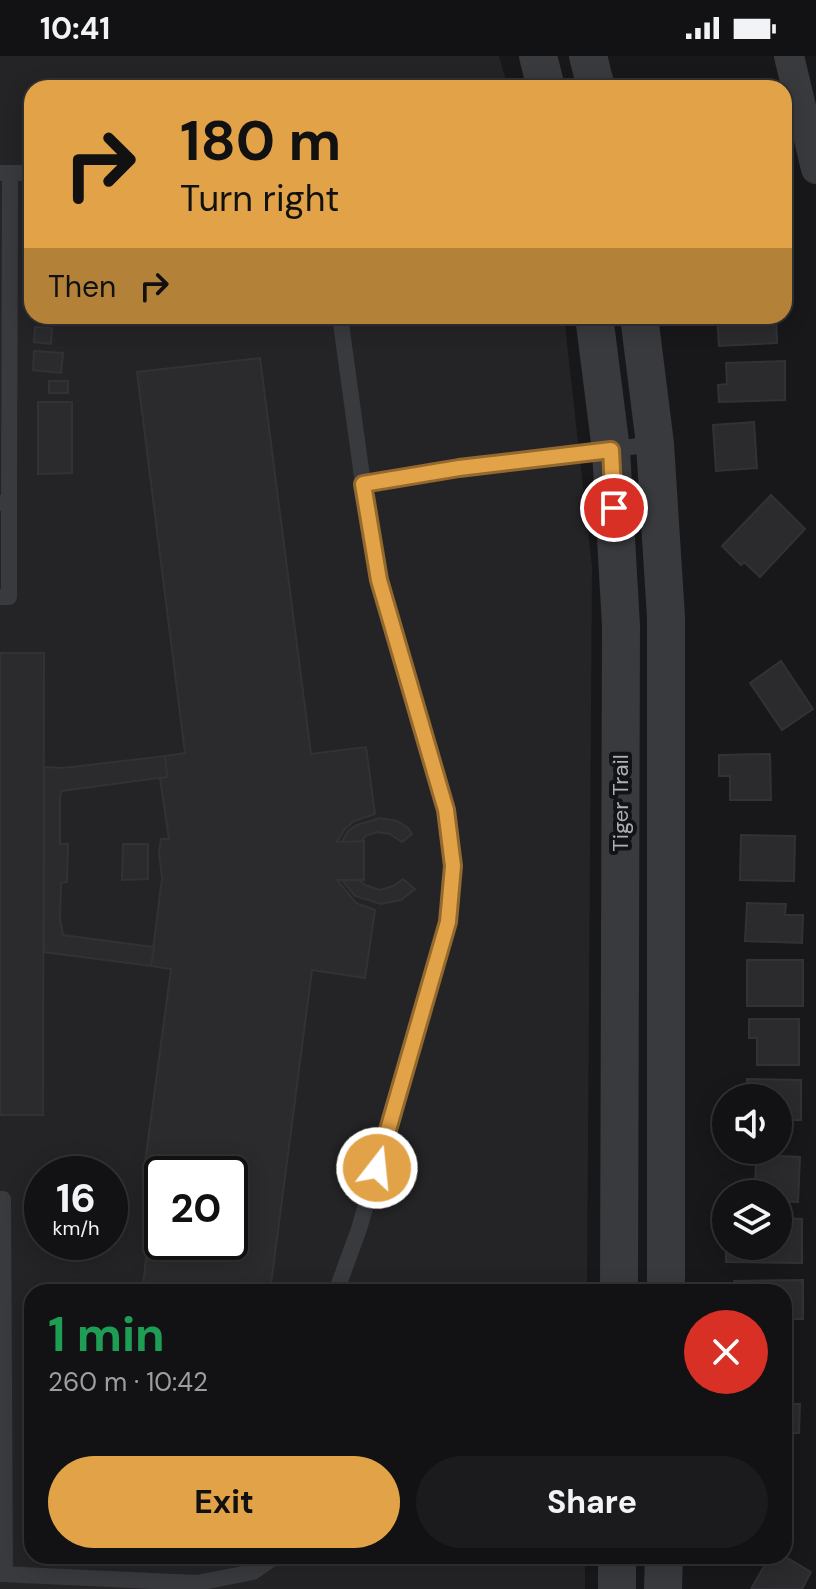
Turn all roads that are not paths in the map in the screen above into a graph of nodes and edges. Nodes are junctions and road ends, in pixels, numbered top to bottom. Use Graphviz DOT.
graph roads {
  1 [pos="538,56"];
  2 [pos="588,56"];
  3 [pos="789,56"];
  4 [pos="544,80"];
  5 [pos="594,80"];
  6 [pos="808,95"];
  7 [pos="816,169"];
  8 [pos="5,173"];
  9 [pos="341,324"];
  10 [pos="595,324"];
  11 [pos="640,324"];
  12 [pos="655,444"];
  13 [pos="611,450"];
  14 [pos="363,484"];
  15 [pos="4,503"];
  16 [pos="0,597"];
  17 [pos="0,1199"];
  18 [pos="339,1284"];
  19 [pos="619,1284"];
  20 [pos="666,1284"];
  21 [pos="264,1564"];
  22 [pos="617,1564"];
  23 [pos="664,1564"];
  24 [pos="2,1574"];
  25 [pos="617,1589"];
  26 [pos="663,1589"];
  1 -- 4 [label="street"];
  2 -- 5 [label="street"];
  3 -- 6 [label="street"];
  6 -- 7 [label="street"];
  8 -- 15 [label="lane"];
  9 -- 14 [label="lane"];
  10 -- 13 [label="street, Tiger Trail"];
  11 -- 12 [label="street, Tiger Trail"];
  12 -- 13 [label="lane"];
  12 -- 20 [label="street, Tiger Trail"];
  13 -- 14 [label="lane"];
  13 -- 19 [label="street, Tiger Trail"];
  14 -- 18 [label="lane"];
  15 -- 16 [label="lane"];
  17 -- 24 [label="lane"];
  21 -- 24 [label="lane"];
  22 -- 25 [label="street"];
  23 -- 26 [label="street"];
}
